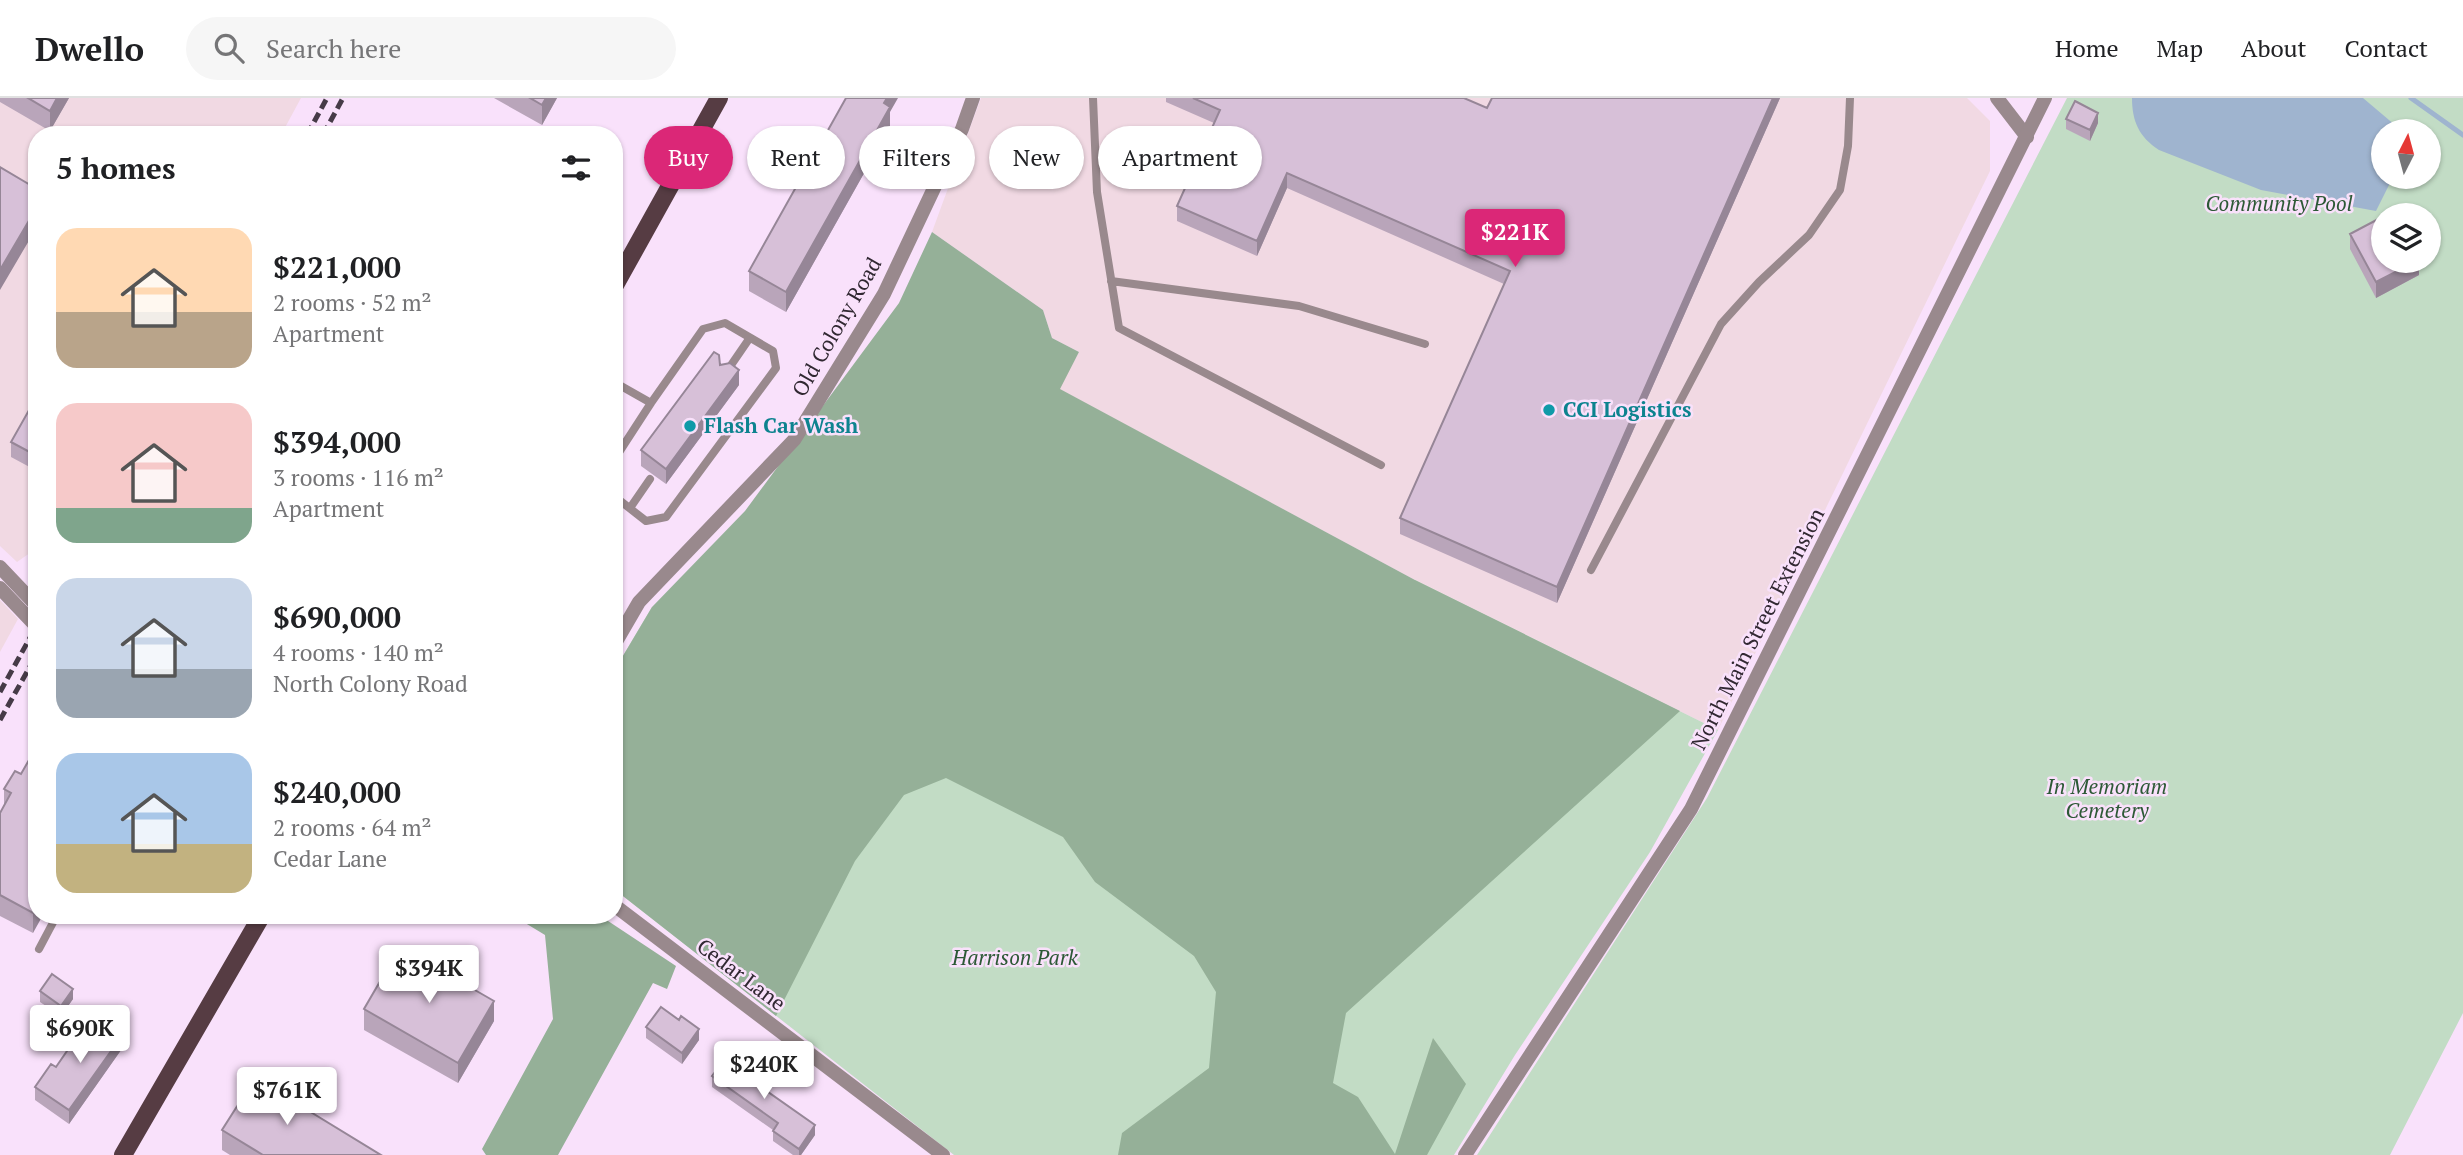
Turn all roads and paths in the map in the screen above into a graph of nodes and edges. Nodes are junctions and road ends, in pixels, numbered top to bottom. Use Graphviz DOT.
graph roads {
  1 [pos="719,98"];
  2 [pos="973,98"];
  3 [pos="1093,98"];
  4 [pos="1850,98"];
  5 [pos="1997,98"];
  6 [pos="2045,98"];
  7 [pos="2026,137"];
  8 [pos="623,271"];
  9 [pos="1111,281"];
  10 [pos="749,339"];
  11 [pos="1424,344"];
  12 [pos="724,375"];
  13 [pos="623,387"];
  14 [pos="651,403"];
  15 [pos="623,446"];
  16 [pos="1381,465"];
  17 [pos="650,479"];
  18 [pos="623,503"];
  19 [pos="630,508"];
  20 [pos="0,567"];
  21 [pos="1591,570"];
  22 [pos="0,588"];
  23 [pos="28,597"];
  24 [pos="28,618"];
  25 [pos="623,630"];
  26 [pos="623,912"];
  27 [pos="52,924"];
  28 [pos="257,924"];
  29 [pos="39,949"];
  30 [pos="123,1155"];
  31 [pos="943,1155"];
  32 [pos="1465,1155"];
  1 -- 8 [label="main road"];
  2 -- 25 [label="street, Old Colony Road"];
  3 -- 9 [label="lane"];
  4 -- 21 [label="lane"];
  5 -- 7 [label="street"];
  6 -- 7 [label="street, North Main Street Extension"];
  7 -- 32 [label="street, North Main Street Extension"];
  9 -- 11 [label="lane"];
  9 -- 16 [label="lane"];
  10 -- 12 [label="lane"];
  10 -- 14 [label="lane"];
  10 -- 19 [label="lane"];
  13 -- 14 [label="lane"];
  14 -- 15 [label="lane"];
  17 -- 19 [label="lane"];
  18 -- 19 [label="lane"];
  20 -- 23 [label="street"];
  22 -- 24 [label="street"];
  26 -- 31 [label="street, Cedar Lane"];
  27 -- 29 [label="lane"];
  28 -- 30 [label="main road"];
}
